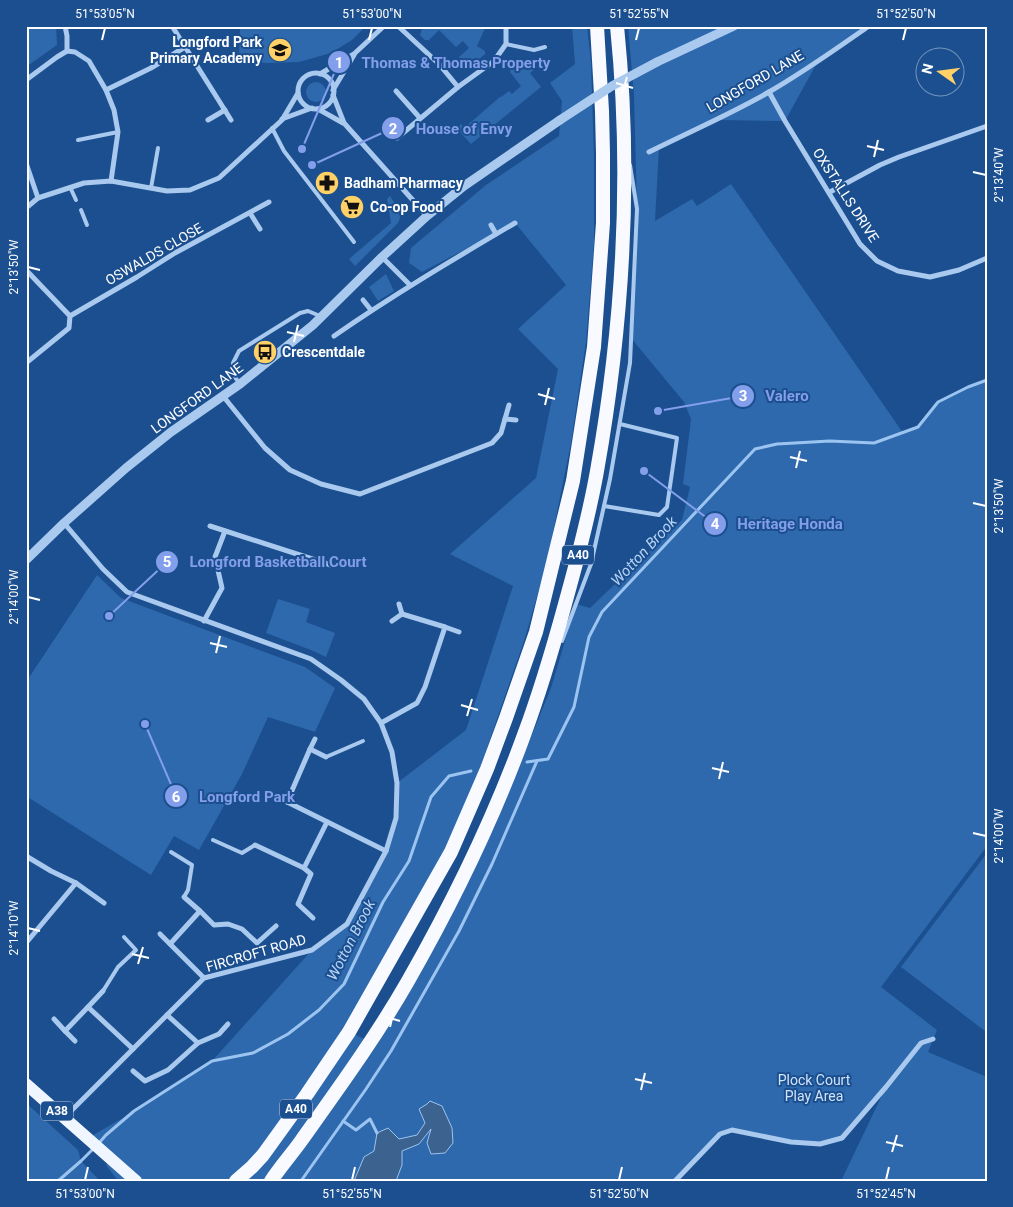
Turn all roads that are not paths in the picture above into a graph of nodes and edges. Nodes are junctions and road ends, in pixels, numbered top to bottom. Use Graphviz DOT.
graph roads {
  1 [pos="65,26"];
  2 [pos="172,26"];
  3 [pos="384,26"];
  4 [pos="398,26"];
  5 [pos="506,26"];
  6 [pos="597,26"];
  7 [pos="617,26"];
  8 [pos="734,26"];
  9 [pos="868,26"];
  10 [pos="506,44"];
  11 [pos="184,47"];
  12 [pos="546,47"];
  13 [pos="67,51"];
  14 [pos="354,54"];
  15 [pos="320,74"];
  16 [pos="26,80"];
  17 [pos="458,87"];
  18 [pos="106,90"];
  19 [pos="396,91"];
  20 [pos="333,92"];
  21 [pos="769,92"];
  22 [pos="298,93"];
  23 [pos="314,109"];
  24 [pos="225,110"];
  25 [pos="420,118"];
  26 [pos="208,120"];
  27 [pos="232,120"];
  28 [pos="282,120"];
  29 [pos="344,123"];
  30 [pos="624,123"];
  31 [pos="987,126"];
  32 [pos="272,128"];
  33 [pos="118,132"];
  34 [pos="398,138"];
  35 [pos="78,140"];
  36 [pos="158,148"];
  37 [pos="649,152"];
  38 [pos="26,164"];
  39 [pos="110,182"];
  40 [pos="70,187"];
  41 [pos="151,188"];
  42 [pos="830,192"];
  43 [pos="38,198"];
  44 [pos="76,200"];
  45 [pos="269,202"];
  46 [pos="26,208"];
  47 [pos="81,210"];
  48 [pos="250,213"];
  49 [pos="427,216"];
  50 [pos="515,223"];
  51 [pos="87,225"];
  52 [pos="491,225"];
  53 [pos="260,229"];
  54 [pos="496,234"];
  55 [pos="354,242"];
  56 [pos="382,256"];
  57 [pos="987,258"];
  58 [pos="26,270"];
  59 [pos="410,285"];
  60 [pos="363,300"];
  61 [pos="371,310"];
  62 [pos="70,316"];
  63 [pos="322,317"];
  64 [pos="334,336"];
  65 [pos="26,363"];
  66 [pos="240,384"];
  67 [pos="223,396"];
  68 [pos="509,405"];
  69 [pos="505,419"];
  70 [pos="516,420"];
  71 [pos="620,424"];
  72 [pos="604,506"];
  73 [pos="64,523"];
  74 [pos="210,526"];
  75 [pos="224,531"];
  76 [pos="26,560"];
  77 [pos="334,566"];
  78 [pos="399,604"];
  79 [pos="402,614"];
  80 [pos="204,621"];
  81 [pos="392,621"];
  82 [pos="445,627"];
  83 [pos="459,632"];
  84 [pos="561,641"];
  85 [pos="554,660"];
  86 [pos="381,723"];
  87 [pos="525,734"];
  88 [pos="314,739"];
  89 [pos="363,741"];
  90 [pos="310,749"];
  91 [pos="326,757"];
  92 [pos="267,792"];
  93 [pos="287,802"];
  94 [pos="327,822"];
  95 [pos="213,840"];
  96 [pos="256,845"];
  97 [pos="386,851"];
  98 [pos="171,852"];
  99 [pos="26,856"];
  100 [pos="304,868"];
  101 [pos="76,883"];
  102 [pos="184,897"];
  103 [pos="104,903"];
  104 [pos="200,912"];
  105 [pos="313,918"];
  106 [pos="276,926"];
  107 [pos="160,934"];
  108 [pos="124,938"];
  109 [pos="26,943"];
  110 [pos="170,944"];
  111 [pos="204,978"];
  112 [pos="102,991"];
  113 [pos="88,1007"];
  114 [pos="167,1015"];
  115 [pos="54,1019"];
  116 [pos="228,1024"];
  117 [pos="65,1031"];
  118 [pos="933,1039"];
  119 [pos="75,1040"];
  120 [pos="198,1043"];
  121 [pos="133,1050"];
  122 [pos="133,1071"];
  123 [pos="26,1084"];
  124 [pos="65,1117"];
  125 [pos="121,1168"];
  126 [pos="128,1181"];
  127 [pos="136,1181"];
  128 [pos="236,1181"];
  129 [pos="271,1181"];
  130 [pos="675,1181"];
  1 -- 13 [label="street"];
  2 -- 11 [label="street"];
  3 -- 14 [label="street"];
  4 -- 17 [label="street"];
  5 -- 10 [label="street"];
  6 -- 128 [label="highway, A40"];
  7 -- 30 [label="highway, A40"];
  8 -- 49 [label="street, LONGFORD LANE, bridge"];
  9 -- 21 [label="street, LONGFORD LANE"];
  10 -- 12 [label="lane"];
  10 -- 17 [label="street"];
  11 -- 18 [label="street"];
  11 -- 24 [label="street"];
  13 -- 16 [label="street"];
  13 -- 18 [label="street"];
  14 -- 15 [label="street"];
  14 -- 20 [label="street"];
  15 -- 20 [label="street"];
  15 -- 22 [label="street"];
  17 -- 25 [label="street"];
  18 -- 33 [label="street"];
  19 -- 25 [label="street"];
  20 -- 23 [label="street"];
  20 -- 29 [label="street"];
  21 -- 37 [label="street, LONGFORD LANE"];
  21 -- 42 [label="street, OXSTALLS DRIVE"];
  22 -- 23 [label="street"];
  22 -- 28 [label="street"];
  23 -- 28 [label="street"];
  23 -- 29 [label="street"];
  24 -- 26 [label="street"];
  24 -- 27 [label="street"];
  25 -- 34 [label="street"];
  28 -- 32 [label="street"];
  29 -- 49 [label="street"];
  30 -- 71 [label="lane"];
  30 -- 87 [label="highway, A40"];
  31 -- 42 [label="street"];
  32 -- 41 [label="street"];
  32 -- 55 [label="lane"];
  33 -- 35 [label="lane"];
  33 -- 39 [label="street"];
  36 -- 41 [label="lane"];
  38 -- 43 [label="street"];
  39 -- 40 [label="street"];
  39 -- 41 [label="street"];
  40 -- 43 [label="street"];
  40 -- 44 [label="lane"];
  42 -- 57 [label="street, OXSTALLS DRIVE"];
  43 -- 46 [label="street"];
  45 -- 48 [label="street, OSWALDS CLOSE"];
  47 -- 51 [label="lane"];
  48 -- 53 [label="street"];
  48 -- 62 [label="street, OSWALDS CLOSE"];
  49 -- 56 [label="street, LONGFORD LANE"];
  50 -- 54 [label="street"];
  52 -- 54 [label="street"];
  54 -- 59 [label="street"];
  56 -- 59 [label="street"];
  56 -- 63 [label="street, LONGFORD LANE"];
  58 -- 62 [label="street"];
  59 -- 61 [label="street"];
  60 -- 61 [label="street"];
  61 -- 64 [label="street"];
  62 -- 65 [label="street"];
  63 -- 66 [label="street, LONGFORD LANE"];
  63 -- 66 [label="lane"];
  66 -- 67 [label="street, LONGFORD LANE"];
  67 -- 69 [label="street"];
  67 -- 73 [label="street, LONGFORD LANE"];
  68 -- 69 [label="street"];
  69 -- 70 [label="street"];
  71 -- 72 [label="lane"];
  71 -- 72 [label="lane"];
  72 -- 84 [label="lane"];
  73 -- 76 [label="street, LONGFORD LANE"];
  73 -- 80 [label="street, FIRCROFT ROAD"];
  74 -- 75 [label="street"];
  75 -- 77 [label="street"];
  75 -- 80 [label="street"];
  78 -- 79 [label="street"];
  79 -- 81 [label="street"];
  79 -- 82 [label="street"];
  80 -- 86 [label="street, FIRCROFT ROAD"];
  82 -- 83 [label="street"];
  82 -- 86 [label="street"];
  85 -- 87 [label="lane"];
  86 -- 97 [label="street, FIRCROFT ROAD"];
  87 -- 129 [label="highway, A40"];
  88 -- 90 [label="street"];
  89 -- 91 [label="lane"];
  90 -- 91 [label="street"];
  90 -- 93 [label="street"];
  92 -- 93 [label="street"];
  93 -- 94 [label="street"];
  94 -- 97 [label="street"];
  94 -- 100 [label="street"];
  95 -- 96 [label="lane"];
  96 -- 100 [label="street"];
  97 -- 111 [label="street, FIRCROFT ROAD"];
  98 -- 102 [label="lane"];
  99 -- 101 [label="street"];
  100 -- 105 [label="street"];
  101 -- 103 [label="street"];
  101 -- 109 [label="street"];
  102 -- 104 [label="street"];
  104 -- 106 [label="street"];
  104 -- 110 [label="street"];
  107 -- 110 [label="street"];
  108 -- 112 [label="lane"];
  110 -- 111 [label="street"];
  111 -- 114 [label="street, FIRCROFT ROAD"];
  112 -- 113 [label="street"];
  113 -- 117 [label="street"];
  113 -- 121 [label="street"];
  114 -- 120 [label="street"];
  114 -- 121 [label="street, FIRCROFT ROAD"];
  115 -- 117 [label="street"];
  116 -- 120 [label="street"];
  117 -- 119 [label="street"];
  118 -- 130 [label="street"];
  120 -- 122 [label="street"];
  121 -- 124 [label="street, FIRCROFT ROAD"];
  123 -- 124 [label="main road, A38"];
  124 -- 125 [label="main road, A38"];
  125 -- 126 [label="main road, A38"];
  125 -- 127 [label="main road, A38"];
}
